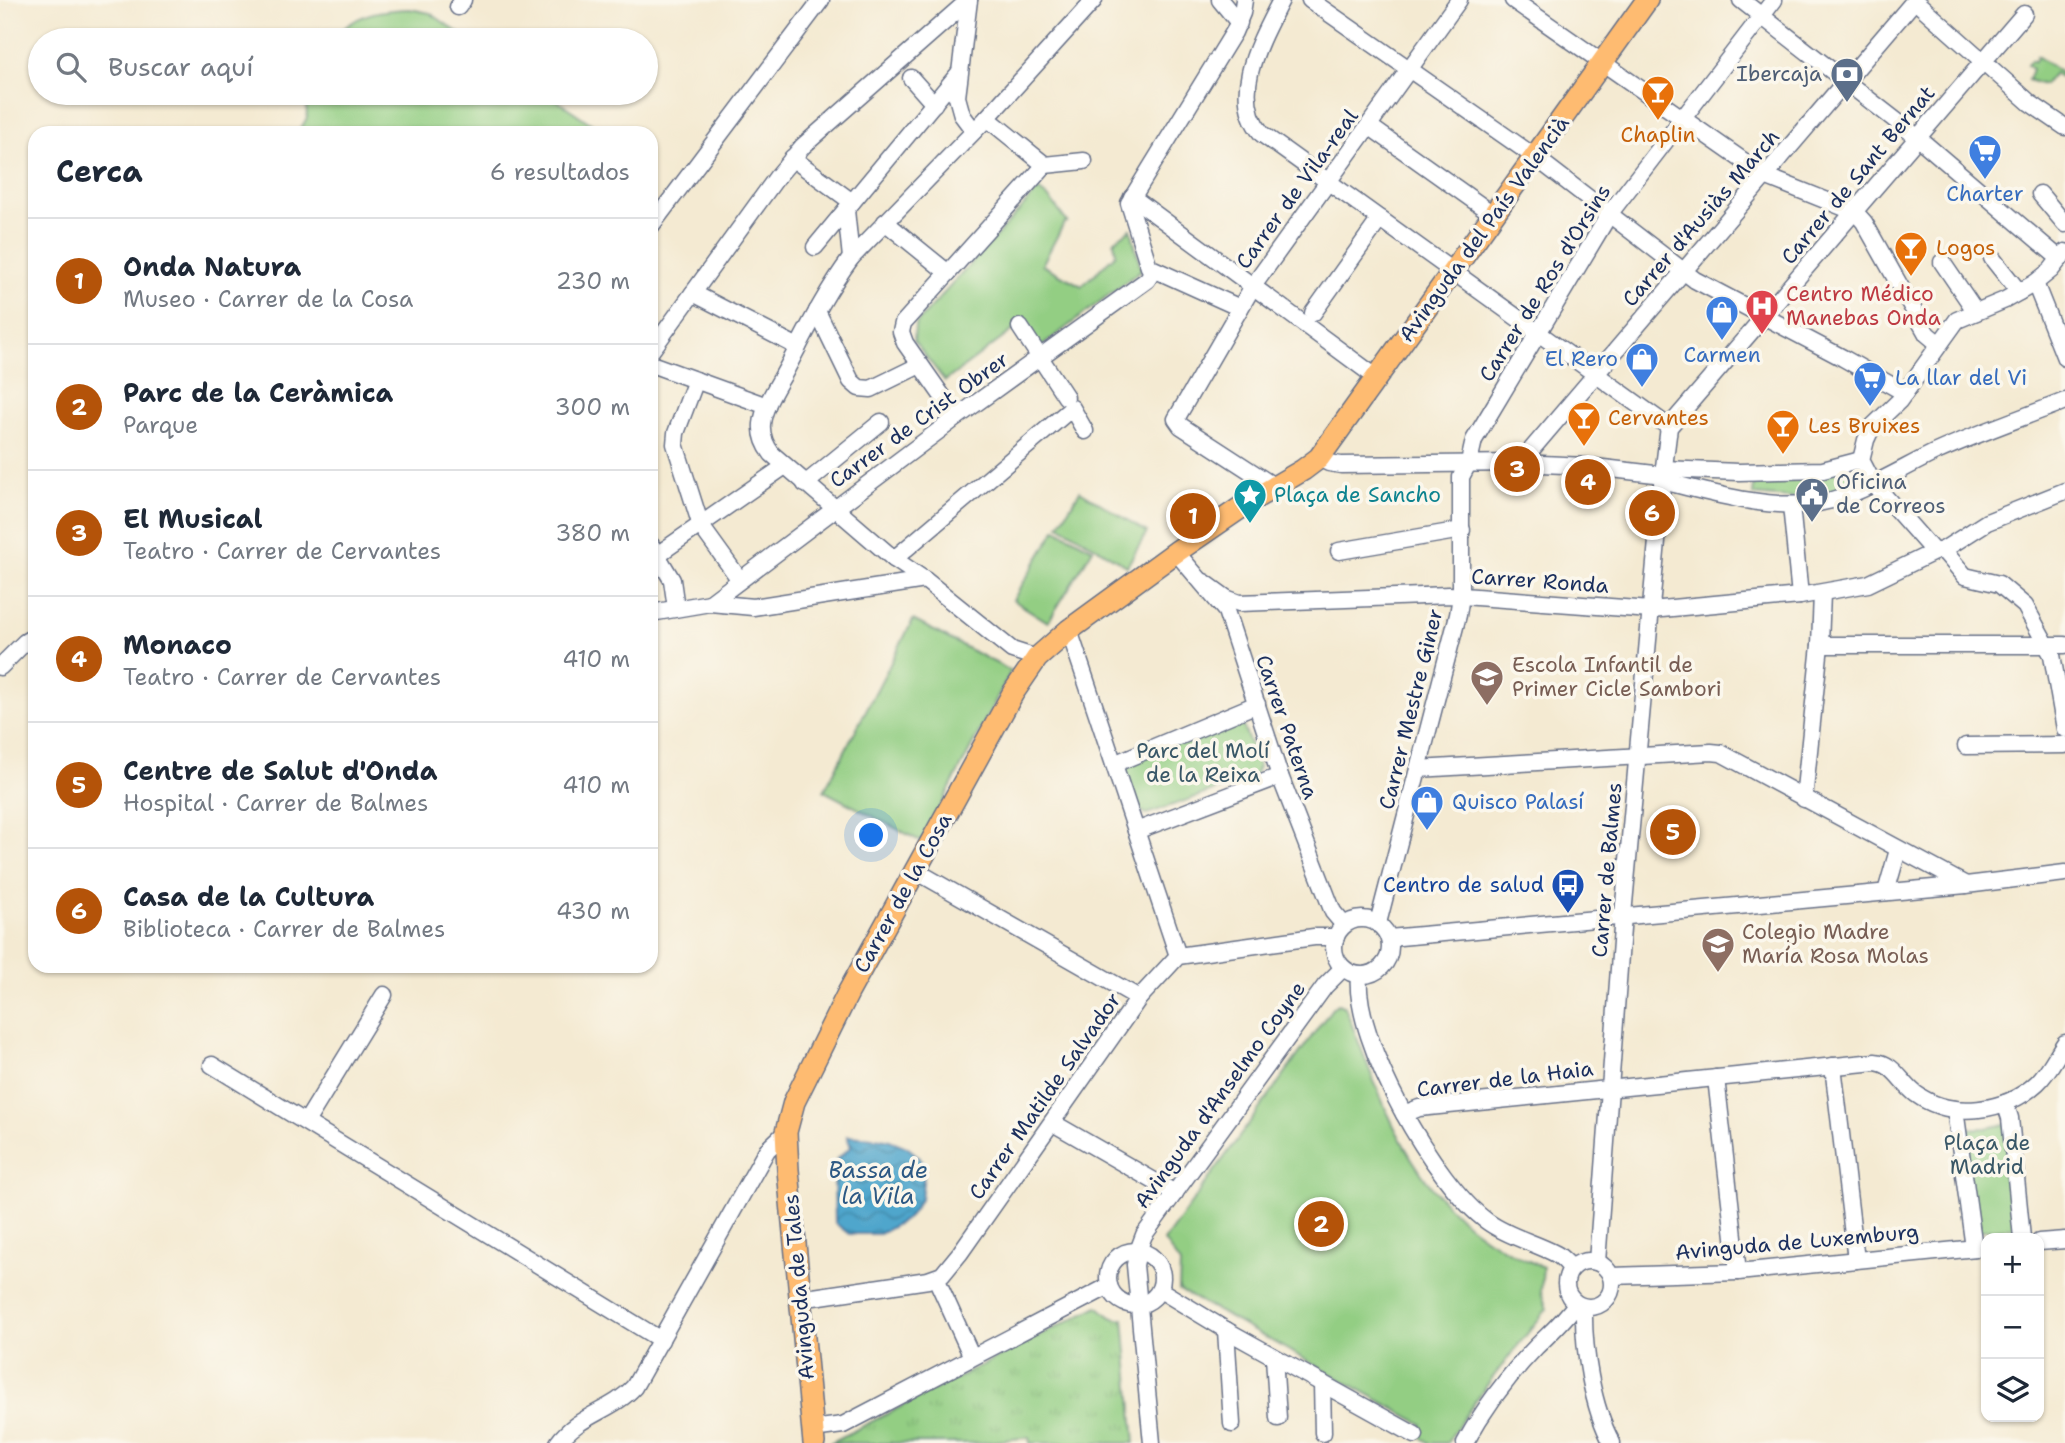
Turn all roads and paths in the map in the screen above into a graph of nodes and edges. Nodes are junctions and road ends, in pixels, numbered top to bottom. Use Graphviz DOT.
graph roads {
  1 [pos="821,0"];
  2 [pos="969,0"];
  3 [pos="1094,0"];
  4 [pos="1220,0"];
  5 [pos="1244,0"];
  6 [pos="1281,0"];
  7 [pos="1310,0"];
  8 [pos="1459,0"];
  9 [pos="1513,0"];
  10 [pos="1647,0"];
  11 [pos="1741,0"];
  12 [pos="1774,0"];
  13 [pos="1914,0"];
  14 [pos="2024,14"];
  15 [pos="1762,16"];
  16 [pos="1239,23"];
  17 [pos="1603,62"];
  18 [pos="1983,62"];
  19 [pos="1409,70"];
  20 [pos="959,73"];
  21 [pos="911,78"];
  22 [pos="1845,82"];
  23 [pos="934,104"];
  24 [pos="987,118"];
  25 [pos="1682,118"];
  26 [pos="1369,126"];
  27 [pos="2065,127"];
  28 [pos="974,131"];
  29 [pos="1917,137"];
  30 [pos="1535,157"];
  31 [pos="792,158"];
  32 [pos="1084,161"];
  33 [pos="1041,162"];
  34 [pos="1765,176"];
  35 [pos="1328,182"];
  36 [pos="2040,194"];
  37 [pos="1132,197"];
  38 [pos="849,206"];
  39 [pos="1855,212"];
  40 [pos="1610,213"];
  41 [pos="1494,215"];
  42 [pos="658,217"];
  43 [pos="1380,219"];
  44 [pos="885,222"];
  45 [pos="2065,224"];
  46 [pos="815,247"];
  47 [pos="2062,256"];
  48 [pos="851,258"];
  49 [pos="1992,258"];
  50 [pos="1942,262"];
  51 [pos="1153,271"];
  52 [pos="1684,271"];
  53 [pos="1454,272"];
  54 [pos="948,273"];
  55 [pos="2035,283"];
  56 [pos="1253,286"];
  57 [pos="2019,292"];
  58 [pos="692,293"];
  59 [pos="1240,308"];
  60 [pos="817,311"];
  61 [pos="1976,312"];
  62 [pos="1313,313"];
  63 [pos="1764,316"];
  64 [pos="1020,327"];
  65 [pos="1538,333"];
  66 [pos="658,341"];
  67 [pos="1939,344"];
  68 [pos="798,348"];
  69 [pos="1041,356"];
  70 [pos="2065,358"];
  71 [pos="920,365"];
  72 [pos="658,366"];
  73 [pos="1596,373"];
  74 [pos="1377,378"];
  75 [pos="696,380"];
  76 [pos="1905,394"];
  77 [pos="1066,397"];
  78 [pos="2065,401"];
  79 [pos="767,407"];
  80 [pos="957,417"];
  81 [pos="881,422"];
  82 [pos="1669,427"];
  83 [pos="1085,431"];
  84 [pos="1319,458"];
  85 [pos="1861,460"];
  86 [pos="1469,462"];
  87 [pos="1520,463"];
  88 [pos="785,466"];
  89 [pos="1738,472"];
  90 [pos="1663,475"];
  91 [pos="1872,483"];
  92 [pos="805,484"];
  93 [pos="1275,487"];
  94 [pos="2065,491"];
  95 [pos="1736,498"];
  96 [pos="1791,505"];
  97 [pos="834,509"];
  98 [pos="701,526"];
  99 [pos="1462,530"];
  100 [pos="658,548"];
  101 [pos="1339,551"];
  102 [pos="1938,551"];
  103 [pos="1176,552"];
  104 [pos="658,557"];
  105 [pos="894,559"];
  106 [pos="740,580"];
  107 [pos="925,580"];
  108 [pos="1204,582"];
  109 [pos="1822,593"];
  110 [pos="1461,596"];
  111 [pos="1800,596"];
  112 [pos="710,603"];
  113 [pos="1255,603"];
  114 [pos="676,608"];
  115 [pos="1651,610"];
  116 [pos="658,612"];
  117 [pos="1230,620"];
  118 [pos="1069,630"];
  119 [pos="28,640"];
  120 [pos="1820,645"];
  121 [pos="2045,645"];
  122 [pos="2065,645"];
  123 [pos="1037,658"];
  124 [pos="0,667"];
  125 [pos="1256,704"];
  126 [pos="2065,729"];
  127 [pos="2065,745"];
  128 [pos="1966,746"];
  129 [pos="1639,757"];
  130 [pos="1114,764"];
  131 [pos="1419,769"];
  132 [pos="1280,776"];
  133 [pos="1804,799"];
  134 [pos="1136,831"];
  135 [pos="1898,850"];
  136 [pos="916,871"];
  137 [pos="2065,873"];
  138 [pos="1966,885"];
  139 [pos="1886,892"];
  140 [pos="1623,915"];
  141 [pos="1378,923"];
  142 [pos="1340,931"];
  143 [pos="1389,938"];
  144 [pos="1178,956"];
  145 [pos="1343,968"];
  146 [pos="1359,976"];
  147 [pos="384,995"];
  148 [pos="1139,998"];
  149 [pos="2065,1043"];
  150 [pos="212,1065"];
  151 [pos="1833,1066"];
  152 [pos="1716,1078"];
  153 [pos="1611,1088"];
  154 [pos="2005,1103"];
  155 [pos="1955,1109"];
  156 [pos="1404,1114"];
  157 [pos="306,1122"];
  158 [pos="1053,1123"];
  159 [pos="786,1132"];
  160 [pos="1175,1193"];
  161 [pos="2022,1233"];
  162 [pos="2065,1240"];
  163 [pos="2044,1242"];
  164 [pos="1980,1247"];
  165 [pos="1138,1251"];
  166 [pos="1856,1260"];
  167 [pos="1597,1262"];
  168 [pos="1572,1268"];
  169 [pos="1738,1272"];
  170 [pos="1611,1276"];
  171 [pos="936,1278"];
  172 [pos="1109,1286"];
  173 [pos="1160,1290"];
  174 [pos="800,1299"];
  175 [pos="1580,1305"];
  176 [pos="1138,1306"];
  177 [pos="1226,1330"];
  178 [pos="661,1340"];
  179 [pos="972,1357"];
  180 [pos="1274,1357"];
  181 [pos="1322,1383"];
  182 [pos="1278,1418"];
  183 [pos="1232,1424"];
  184 [pos="1323,1433"];
  185 [pos="1415,1435"];
  186 [pos="813,1436"];
  187 [pos="1471,1441"];
  188 [pos="558,1443"];
  189 [pos="1152,1443"];
  190 [pos="1612,1443"];
  1 -- 42 [label="street"];
  2 -- 20 [label="street"];
  2 -- 31 [label="street"];
  3 -- 24 [label="street"];
  4 -- 16 [label="street"];
  5 -- 16 [label="street"];
  6 -- 35 [label="street"];
  7 -- 19 [label="street"];
  8 -- 19 [label="street, Carrer de Vila-real"];
  9 -- 17 [label="street"];
  10 -- 17 [label="main road, Avinguda del País Valencià"];
  11 -- 15 [label="street"];
  12 -- 15 [label="street, Carrer de Ros d'Orsins"];
  13 -- 18 [label="street"];
  13 -- 22 [label="street, Carrer d'Ausiàs March"];
  14 -- 18 [label="street, Carrer de Sant Bernat"];
  15 -- 22 [label="street"];
  15 -- 25 [label="street, Carrer de Ros d'Orsins"];
  16 -- 37 [label="street"];
  17 -- 25 [label="street"];
  17 -- 30 [label="main road, Avinguda del País Valencià"];
  18 -- 27 [label="street"];
  18 -- 29 [label="street, Carrer de Sant Bernat"];
  19 -- 26 [label="street, Carrer de Vila-real"];
  19 -- 30 [label="street"];
  20 -- 23 [label="street"];
  20 -- 28 [label="street"];
  21 -- 23 [label="street"];
  22 -- 29 [label="street"];
  22 -- 34 [label="street, Carrer d'Ausiàs March"];
  23 -- 38 [label="street"];
  24 -- 28 [label="street"];
  24 -- 33 [label="street"];
  25 -- 34 [label="street"];
  25 -- 40 [label="street, Carrer de Ros d'Orsins"];
  26 -- 35 [label="street, Carrer de Vila-real"];
  26 -- 41 [label="street"];
  28 -- 44 [label="street"];
  29 -- 39 [label="street, Carrer de Sant Bernat"];
  29 -- 47 [label="street"];
  30 -- 40 [label="street"];
  30 -- 41 [label="main road, Avinguda del País Valencià"];
  31 -- 38 [label="street"];
  31 -- 58 [label="street"];
  32 -- 33 [label="street"];
  33 -- 54 [label="street"];
  34 -- 39 [label="street"];
  34 -- 52 [label="street, Carrer d'Ausiàs March"];
  35 -- 43 [label="street"];
  35 -- 56 [label="street, Carrer de Vila-real"];
  36 -- 45 [label="street"];
  37 -- 51 [label="street"];
  37 -- 56 [label="street"];
  38 -- 46 [label="street"];
  38 -- 48 [label="street"];
  39 -- 63 [label="street, Carrer de Sant Bernat"];
  39 -- 67 [label="street"];
  40 -- 52 [label="street"];
  40 -- 65 [label="street, Carrer de Ros d'Orsins"];
  41 -- 53 [label="main road, Avinguda del País Valencià"];
  43 -- 53 [label="street"];
  43 -- 62 [label="street"];
  44 -- 48 [label="street"];
  44 -- 54 [label="street"];
  47 -- 55 [label="street"];
  48 -- 60 [label="street"];
  49 -- 57 [label="street"];
  50 -- 61 [label="street"];
  51 -- 59 [label="street"];
  51 -- 69 [label="street, Carrer de Crist Obrer"];
  52 -- 63 [label="street"];
  52 -- 73 [label="street, Carrer d'Ausiàs March"];
  53 -- 65 [label="street"];
  53 -- 74 [label="main road, Avinguda del País Valencià"];
  54 -- 71 [label="street"];
  55 -- 57 [label="street"];
  55 -- 70 [label="street"];
  56 -- 59 [label="street, Carrer de Vila-real"];
  56 -- 74 [label="street"];
  57 -- 61 [label="street"];
  58 -- 66 [label="street"];
  58 -- 68 [label="street"];
  59 -- 93 [label="street, Carrer de Vila-real"];
  60 -- 68 [label="street"];
  60 -- 71 [label="street"];
  61 -- 67 [label="street"];
  63 -- 76 [label="street"];
  63 -- 82 [label="street, Carrer de Sant Bernat"];
  64 -- 69 [label="street"];
  65 -- 73 [label="street"];
  65 -- 86 [label="street, Carrer de Ros d'Orsins"];
  67 -- 76 [label="street"];
  68 -- 79 [label="street"];
  69 -- 77 [label="street"];
  69 -- 80 [label="street, Carrer de Crist Obrer"];
  71 -- 80 [label="street"];
  72 -- 75 [label="street"];
  73 -- 82 [label="street"];
  73 -- 87 [label="street, Carrer d'Ausiàs March"];
  74 -- 84 [label="main road, Avinguda del País Valencià"];
  75 -- 79 [label="street"];
  75 -- 98 [label="street"];
  76 -- 85 [label="street"];
  78 -- 91 [label="street"];
  79 -- 88 [label="street"];
  80 -- 97 [label="street, Carrer de Crist Obrer"];
  81 -- 92 [label="street"];
  82 -- 90 [label="street"];
  83 -- 105 [label="street"];
  84 -- 86 [label="street"];
  84 -- 93 [label="main road, Avinguda del País Valencià"];
  85 -- 89 [label="street"];
  85 -- 91 [label="street"];
  86 -- 87 [label="street"];
  86 -- 99 [label="street, Carrer Mestre Giner"];
  87 -- 90 [label="street"];
  88 -- 92 [label="street"];
  88 -- 98 [label="street"];
  89 -- 90 [label="street"];
  89 -- 95 [label="street"];
  90 -- 95 [label="street"];
  90 -- 115 [label="street, Carrer de Balmes"];
  91 -- 96 [label="street"];
  91 -- 102 [label="street"];
  92 -- 97 [label="street"];
  93 -- 103 [label="main road, Carrer de la Cosa"];
  94 -- 102 [label="street, Carrer Ronda"];
  95 -- 96 [label="street"];
  96 -- 111 [label="street"];
  97 -- 105 [label="street"];
  97 -- 106 [label="street, Carrer de Crist Obrer"];
  98 -- 100 [label="street"];
  98 -- 106 [label="street"];
  99 -- 101 [label="street"];
  99 -- 110 [label="street, Carrer Mestre Giner"];
  102 -- 109 [label="street, Carrer Ronda"];
  102 -- 121 [label="street"];
  103 -- 108 [label="street, Carrer Paterna"];
  103 -- 118 [label="main road, Carrer de la Cosa"];
  104 -- 114 [label="street"];
  105 -- 107 [label="street"];
  106 -- 112 [label="street, Carrer de Crist Obrer"];
  107 -- 112 [label="street"];
  107 -- 123 [label="street"];
  108 -- 113 [label="street, Carrer Ronda"];
  108 -- 117 [label="street, Carrer Paterna"];
  109 -- 111 [label="street, Carrer Ronda"];
  109 -- 120 [label="street"];
  110 -- 113 [label="street, Carrer Ronda"];
  110 -- 115 [label="street, Carrer Ronda"];
  110 -- 131 [label="street, Carrer Mestre Giner"];
  111 -- 115 [label="street, Carrer Ronda"];
  112 -- 114 [label="street"];
  113 -- 117 [label="street"];
  114 -- 116 [label="street"];
  115 -- 129 [label="street, Carrer de Balmes"];
  117 -- 125 [label="street, Carrer Paterna"];
  118 -- 123 [label="main road, Carrer de la Cosa"];
  118 -- 130 [label="street"];
  119 -- 124 [label="street"];
  120 -- 121 [label="street"];
  120 -- 133 [label="street"];
  121 -- 122 [label="street"];
  121 -- 126 [label="street"];
  123 -- 136 [label="main road, Carrer de la Cosa"];
  125 -- 130 [label="street"];
  125 -- 132 [label="street, Carrer Paterna"];
  127 -- 128 [label="street"];
  129 -- 131 [label="street"];
  129 -- 133 [label="street"];
  129 -- 140 [label="street, Carrer de Balmes"];
  130 -- 134 [label="street"];
  131 -- 141 [label="street, Carrer Mestre Giner"];
  132 -- 134 [label="street"];
  132 -- 142 [label="street, Carrer Paterna"];
  133 -- 135 [label="street"];
  134 -- 144 [label="street"];
  135 -- 138 [label="street"];
  135 -- 139 [label="street"];
  136 -- 148 [label="street"];
  136 -- 159 [label="main road, Carrer de la Cosa"];
  137 -- 138 [label="street"];
  138 -- 139 [label="street"];
  139 -- 140 [label="street"];
  140 -- 143 [label="street"];
  140 -- 153 [label="street, Carrer de Balmes"];
  141 -- 142 [label="street"];
  141 -- 143 [label="street"];
  142 -- 144 [label="street"];
  142 -- 145 [label="street"];
  143 -- 146 [label="street"];
  144 -- 148 [label="street, Carrer Matilde Salvador"];
  145 -- 146 [label="street"];
  145 -- 160 [label="street, Avinguda d'Anselmo Coyne"];
  146 -- 156 [label="street"];
  147 -- 157 [label="street"];
  148 -- 158 [label="street, Carrer Matilde Salvador"];
  149 -- 154 [label="street"];
  150 -- 157 [label="street"];
  151 -- 152 [label="street, Carrer de la Haia"];
  151 -- 155 [label="street, Carrer de la Haia"];
  151 -- 166 [label="street"];
  152 -- 153 [label="street, Carrer de la Haia"];
  152 -- 169 [label="street"];
  153 -- 156 [label="street, Carrer de la Haia"];
  153 -- 167 [label="street, Carrer de Balmes"];
  154 -- 155 [label="street"];
  154 -- 161 [label="street"];
  155 -- 164 [label="street"];
  156 -- 168 [label="street"];
  157 -- 178 [label="street"];
  158 -- 160 [label="street"];
  158 -- 171 [label="street, Carrer Matilde Salvador"];
  159 -- 174 [label="main road, Avinguda de Tales"];
  159 -- 178 [label="street, Carrer de la Cosa"];
  160 -- 165 [label="street, Avinguda d'Anselmo Coyne"];
  162 -- 163 [label="street"];
  164 -- 166 [label="street, Avinguda de Luxemburg"];
  165 -- 172 [label="street, Avinguda d'Anselmo Coyne"];
  165 -- 173 [label="street"];
  165 -- 176 [label="street, Avinguda d'Anselmo Coyne"];
  166 -- 169 [label="street, Avinguda de Luxemburg"];
  167 -- 168 [label="street"];
  167 -- 170 [label="street"];
  168 -- 175 [label="street"];
  169 -- 170 [label="street, Avinguda de Luxemburg"];
  170 -- 175 [label="street"];
  171 -- 174 [label="street"];
  171 -- 179 [label="street"];
  172 -- 176 [label="street"];
  172 -- 179 [label="street"];
  173 -- 176 [label="street"];
  173 -- 177 [label="street"];
  174 -- 186 [label="main road, Avinguda de Tales"];
  175 -- 187 [label="street"];
  175 -- 190 [label="street"];
  176 -- 189 [label="street, Avinguda d'Anselmo Coyne"];
  177 -- 180 [label="street"];
  177 -- 183 [label="street"];
  178 -- 188 [label="street, Carrer de la Cosa"];
  179 -- 186 [label="street"];
  180 -- 181 [label="street"];
  180 -- 182 [label="street"];
  181 -- 184 [label="street"];
  181 -- 185 [label="street"];
}
